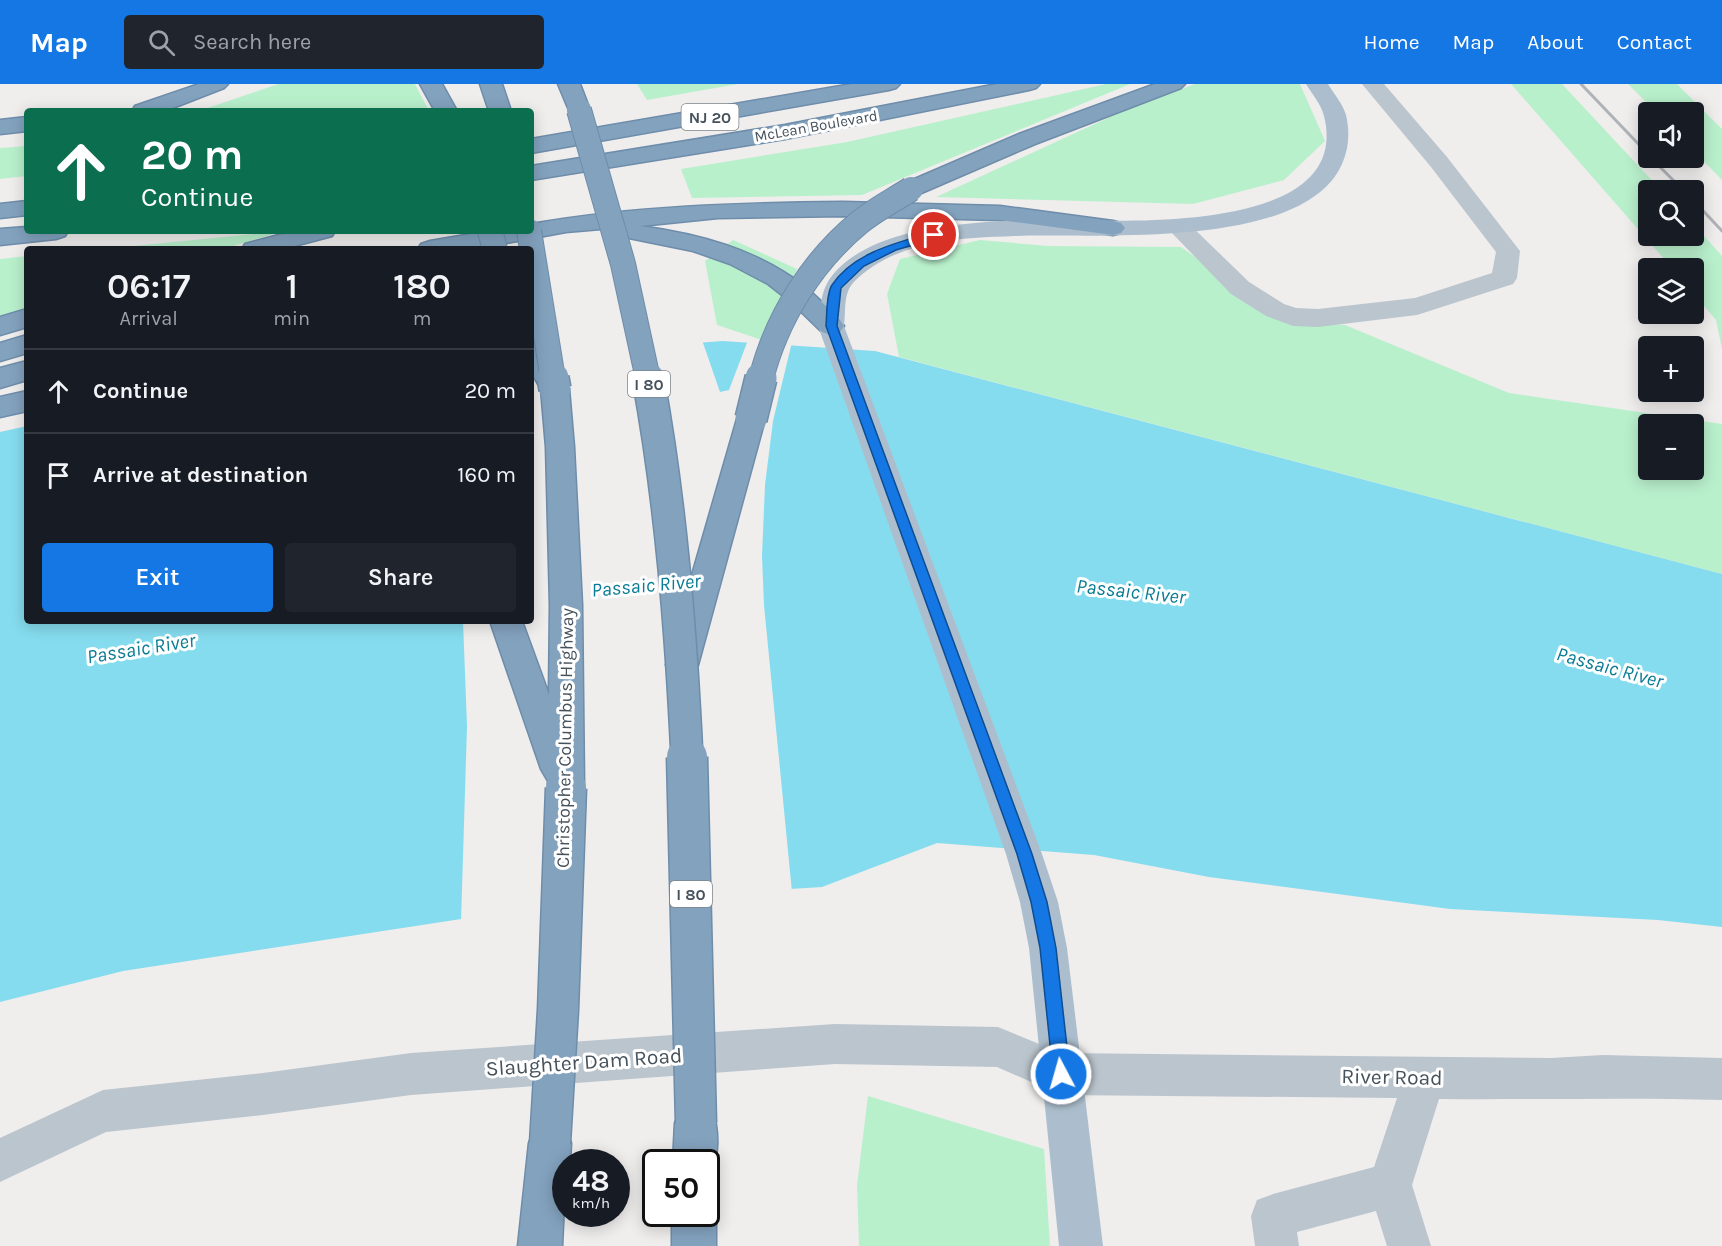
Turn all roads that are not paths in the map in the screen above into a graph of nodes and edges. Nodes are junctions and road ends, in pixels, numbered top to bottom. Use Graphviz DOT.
graph roads {
  1 [pos="217,84"];
  2 [pos="431,84"];
  3 [pos="491,84"];
  4 [pos="569,84"];
  5 [pos="889,84"];
  6 [pos="1029,84"];
  7 [pos="1174,84"];
  8 [pos="1317,84"];
  9 [pos="1372,84"];
  10 [pos="153,108"];
  11 [pos="444,108"];
  12 [pos="499,108"];
  13 [pos="534,145"];
  14 [pos="643,156"];
  15 [pos="534,172"];
  16 [pos="534,181"];
  17 [pos="24,208"];
  18 [pos="0,210"];
  19 [pos="566,225"];
  20 [pos="1178,226"];
  21 [pos="1113,228"];
  22 [pos="534,231"];
  23 [pos="28,234"];
  24 [pos="312,234"];
  25 [pos="515,234"];
  26 [pos="0,237"];
  27 [pos="266,246"];
  28 [pos="447,246"];
  29 [pos="534,261"];
  30 [pos="24,319"];
  31 [pos="0,326"];
  32 [pos="831,326"];
  33 [pos="24,345"];
  34 [pos="0,351"];
  35 [pos="534,355"];
  36 [pos="24,371"];
  37 [pos="0,378"];
  38 [pos="555,389"];
  39 [pos="24,402"];
  40 [pos="0,407"];
  41 [pos="507,624"];
  42 [pos="682,665"];
  43 [pos="566,788"];
  44 [pos="1061,1074"];
  45 [pos="1425,1078"];
  46 [pos="1722,1078"];
  47 [pos="695,1143"];
  48 [pos="0,1160"];
  49 [pos="1390,1185"];
  50 [pos="694,1227"];
  51 [pos="540,1246"];
  52 [pos="694,1246"];
  53 [pos="1081,1246"];
  54 [pos="1277,1246"];
  55 [pos="1409,1246"];
  1 -- 10 [label="highway"];
  2 -- 11 [label="highway"];
  3 -- 12 [label="highway"];
  4 -- 42 [label="highway, I 80, bridge"];
  5 -- 13 [label="highway, McLean Boulevard / NJ 20"];
  6 -- 14 [label="highway, McLean Boulevard / NJ 20"];
  7 -- 42 [label="highway, bridge"];
  8 -- 20 [label="main road"];
  9 -- 20 [label="street"];
  14 -- 15 [label="highway, McLean Boulevard / NJ 20"];
  14 -- 16 [label="highway"];
  17 -- 18 [label="highway"];
  19 -- 21 [label="highway"];
  19 -- 22 [label="highway"];
  19 -- 32 [label="highway"];
  20 -- 21 [label="main road"];
  21 -- 32 [label="main road"];
  23 -- 26 [label="highway"];
  24 -- 27 [label="highway"];
  25 -- 28 [label="highway"];
  29 -- 38 [label="highway, Christopher Columbus Highway, bridge"];
  30 -- 31 [label="highway"];
  32 -- 44 [label="main road"];
  33 -- 34 [label="highway"];
  35 -- 38 [label="highway"];
  36 -- 37 [label="highway"];
  38 -- 43 [label="highway, Christopher Columbus Highway"];
  39 -- 40 [label="highway"];
  41 -- 43 [label="highway"];
  42 -- 47 [label="highway, I 80, bridge"];
  43 -- 51 [label="highway, Christopher Columbus Highway, bridge"];
  44 -- 45 [label="street, River Road"];
  44 -- 48 [label="street, Slaughter Dam Road"];
  44 -- 53 [label="main road"];
  45 -- 46 [label="street, River Road"];
  45 -- 49 [label="street"];
  49 -- 54 [label="street"];
  49 -- 55 [label="street"];
  50 -- 52 [label="highway"];
}
